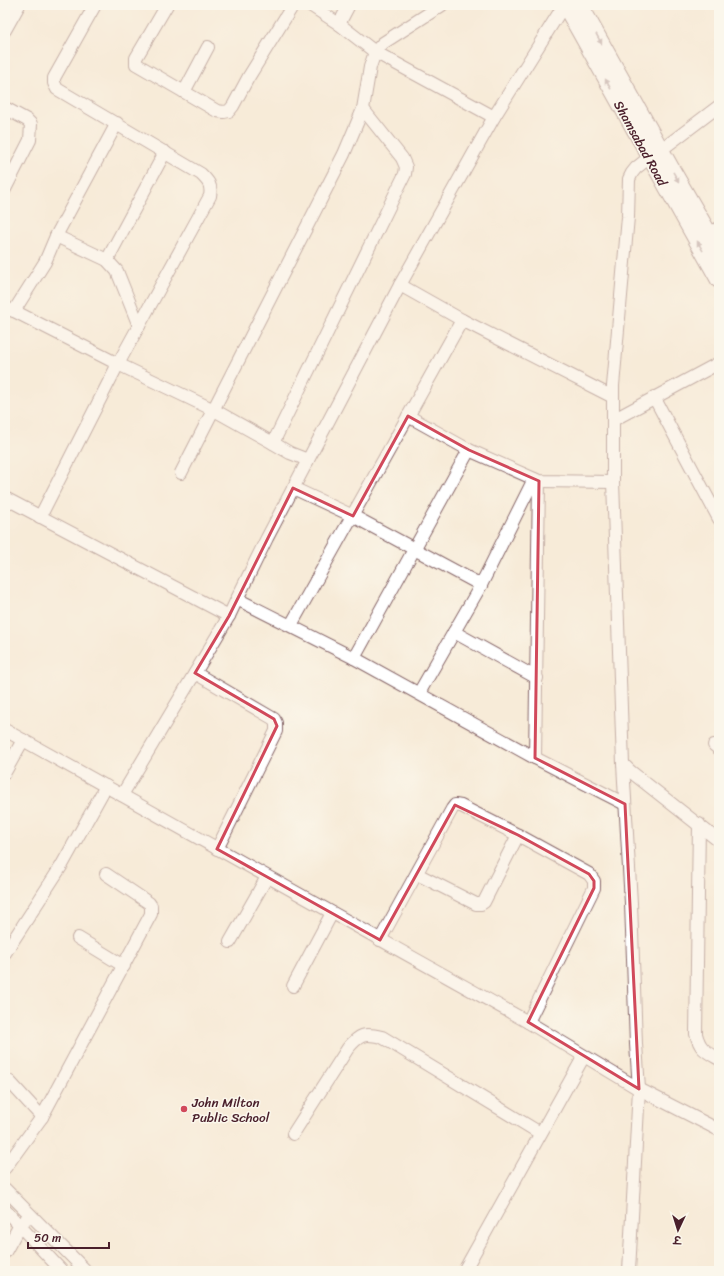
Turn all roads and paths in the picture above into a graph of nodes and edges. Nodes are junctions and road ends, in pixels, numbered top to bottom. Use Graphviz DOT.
graph roads {
  1 [pos="19,5"];
  2 [pos="95,5"];
  3 [pos="167,5"];
  4 [pos="293,5"];
  5 [pos="310,5"];
  6 [pos="349,5"];
  7 [pos="564,5"];
  8 [pos="580,5"];
  9 [pos="440,6"];
  10 [pos="339,24"];
  11 [pos="5,30"];
  12 [pos="208,47"];
  13 [pos="375,52"];
  14 [pos="184,92"];
  15 [pos="719,106"];
  16 [pos="5,108"];
  17 [pos="363,109"];
  18 [pos="494,117"];
  19 [pos="117,123"];
  20 [pos="165,152"];
  21 [pos="655,153"];
  22 [pos="5,189"];
  23 [pos="714,231"];
  24 [pos="56,236"];
  25 [pos="719,251"];
  26 [pos="107,260"];
  27 [pos="719,280"];
  28 [pos="400,284"];
  29 [pos="10,310"];
  30 [pos="462,320"];
  31 [pos="139,326"];
  32 [pos="719,363"];
  33 [pos="118,364"];
  34 [pos="613,397"];
  35 [pos="654,397"];
  36 [pos="214,410"];
  37 [pos="408,416"];
  38 [pos="613,420"];
  39 [pos="273,443"];
  40 [pos="469,450"];
  41 [pos="308,460"];
  42 [pos="181,473"];
  43 [pos="536,480"];
  44 [pos="613,482"];
  45 [pos="293,488"];
  46 [pos="5,498"];
  47 [pos="353,516"];
  48 [pos="40,517"];
  49 [pos="719,519"];
  50 [pos="414,550"];
  51 [pos="481,585"];
  52 [pos="236,599"];
  53 [pos="229,616"];
  54 [pos="291,625"];
  55 [pos="454,632"];
  56 [pos="354,658"];
  57 [pos="195,673"];
  58 [pos="537,678"];
  59 [pos="419,693"];
  60 [pos="5,730"];
  61 [pos="23,740"];
  62 [pos="535,758"];
  63 [pos="623,764"];
  64 [pos="5,772"];
  65 [pos="106,786"];
  66 [pos="122,795"];
  67 [pos="625,804"];
  68 [pos="699,824"];
  69 [pos="518,835"];
  70 [pos="719,841"];
  71 [pos="217,849"];
  72 [pos="106,874"];
  73 [pos="417,874"];
  74 [pos="267,877"];
  75 [pos="332,913"];
  76 [pos="78,938"];
  77 [pos="380,940"];
  78 [pos="230,942"];
  79 [pos="5,953"];
  80 [pos="124,966"];
  81 [pos="292,986"];
  82 [pos="528,1022"];
  83 [pos="718,1054"];
  84 [pos="584,1056"];
  85 [pos="5,1079"];
  86 [pos="639,1089"];
  87 [pos="42,1117"];
  88 [pos="719,1130"];
  89 [pos="540,1133"];
  90 [pos="293,1134"];
  91 [pos="5,1168"];
  92 [pos="5,1189"];
  93 [pos="5,1210"];
  94 [pos="30,1214"];
  95 [pos="20,1225"];
  96 [pos="5,1252"];
  97 [pos="62,1271"];
  98 [pos="86,1271"];
  99 [pos="464,1271"];
  100 [pos="629,1271"];
  1 -- 11 [label="street"];
  2 -- 19 [label="street"];
  3 -- 14 [label="street"];
  4 -- 14 [label="street"];
  5 -- 10 [label="street"];
  6 -- 10 [label="street"];
  7 -- 18 [label="street"];
  21 -- 7 [label="main road, Shamsabad Road, one-way"];
  8 -- 21 [label="main road, Shamsabad Road, one-way"];
  9 -- 13 [label="street"];
  10 -- 13 [label="street"];
  12 -- 14 [label="street"];
  13 -- 17 [label="street"];
  13 -- 18 [label="street"];
  15 -- 21 [label="street"];
  16 -- 22 [label="street"];
  17 -- 36 [label="street"];
  17 -- 39 [label="street"];
  18 -- 28 [label="street"];
  19 -- 20 [label="street"];
  19 -- 24 [label="street"];
  20 -- 26 [label="street"];
  20 -- 31 [label="street"];
  21 -- 23 [label="main road, Shamsabad Road, one-way"];
  27 -- 21 [label="main road, Shamsabad Road, one-way"];
  21 -- 34 [label="street"];
  23 -- 25 [label="main road, Shamsabad Road"];
  24 -- 26 [label="street"];
  24 -- 29 [label="street"];
  26 -- 31 [label="street"];
  28 -- 30 [label="street"];
  28 -- 41 [label="street"];
  29 -- 33 [label="street"];
  30 -- 34 [label="street"];
  30 -- 37 [label="street"];
  31 -- 33 [label="street"];
  32 -- 35 [label="street"];
  33 -- 36 [label="street"];
  33 -- 48 [label="street"];
  34 -- 38 [label="street"];
  35 -- 38 [label="street"];
  35 -- 49 [label="street"];
  36 -- 39 [label="street"];
  36 -- 42 [label="street"];
  37 -- 40 [label="street"];
  37 -- 47 [label="street"];
  38 -- 44 [label="street"];
  39 -- 41 [label="street"];
  40 -- 43 [label="street"];
  40 -- 50 [label="street"];
  41 -- 45 [label="street"];
  43 -- 44 [label="street"];
  43 -- 51 [label="street"];
  43 -- 58 [label="street"];
  44 -- 63 [label="street"];
  45 -- 47 [label="street"];
  45 -- 52 [label="street"];
  46 -- 48 [label="street"];
  47 -- 50 [label="street"];
  47 -- 54 [label="street"];
  48 -- 53 [label="street"];
  50 -- 51 [label="street"];
  50 -- 56 [label="street"];
  51 -- 55 [label="street"];
  52 -- 53 [label="street"];
  52 -- 54 [label="street"];
  53 -- 57 [label="street"];
  54 -- 56 [label="street"];
  55 -- 58 [label="street"];
  55 -- 59 [label="street"];
  56 -- 59 [label="street"];
  57 -- 66 [label="street"];
  57 -- 71 [label="street"];
  58 -- 62 [label="street"];
  59 -- 62 [label="street"];
  60 -- 61 [label="street"];
  61 -- 64 [label="street"];
  61 -- 65 [label="street"];
  62 -- 67 [label="street"];
  63 -- 67 [label="street"];
  63 -- 68 [label="street"];
  65 -- 66 [label="street"];
  65 -- 79 [label="street"];
  66 -- 71 [label="street"];
  67 -- 86 [label="street"];
  68 -- 70 [label="street"];
  68 -- 83 [label="street"];
  69 -- 73 [label="street"];
  69 -- 73 [label="street"];
  69 -- 82 [label="street"];
  71 -- 74 [label="street"];
  72 -- 80 [label="street"];
  73 -- 77 [label="street"];
  74 -- 75 [label="street"];
  74 -- 78 [label="street"];
  75 -- 77 [label="street"];
  75 -- 81 [label="street"];
  76 -- 80 [label="street"];
  77 -- 82 [label="street"];
  80 -- 87 [label="street"];
  82 -- 84 [label="street"];
  84 -- 86 [label="street"];
  84 -- 89 [label="street"];
  85 -- 87 [label="street"];
  86 -- 88 [label="street"];
  86 -- 100 [label="street"];
  87 -- 91 [label="street"];
  89 -- 90 [label="street"];
  89 -- 99 [label="street"];
  92 -- 94 [label="street"];
  93 -- 95 [label="street"];
  94 -- 95 [label="street"];
  94 -- 98 [label="street"];
  95 -- 96 [label="street"];
  95 -- 97 [label="street"];
}
